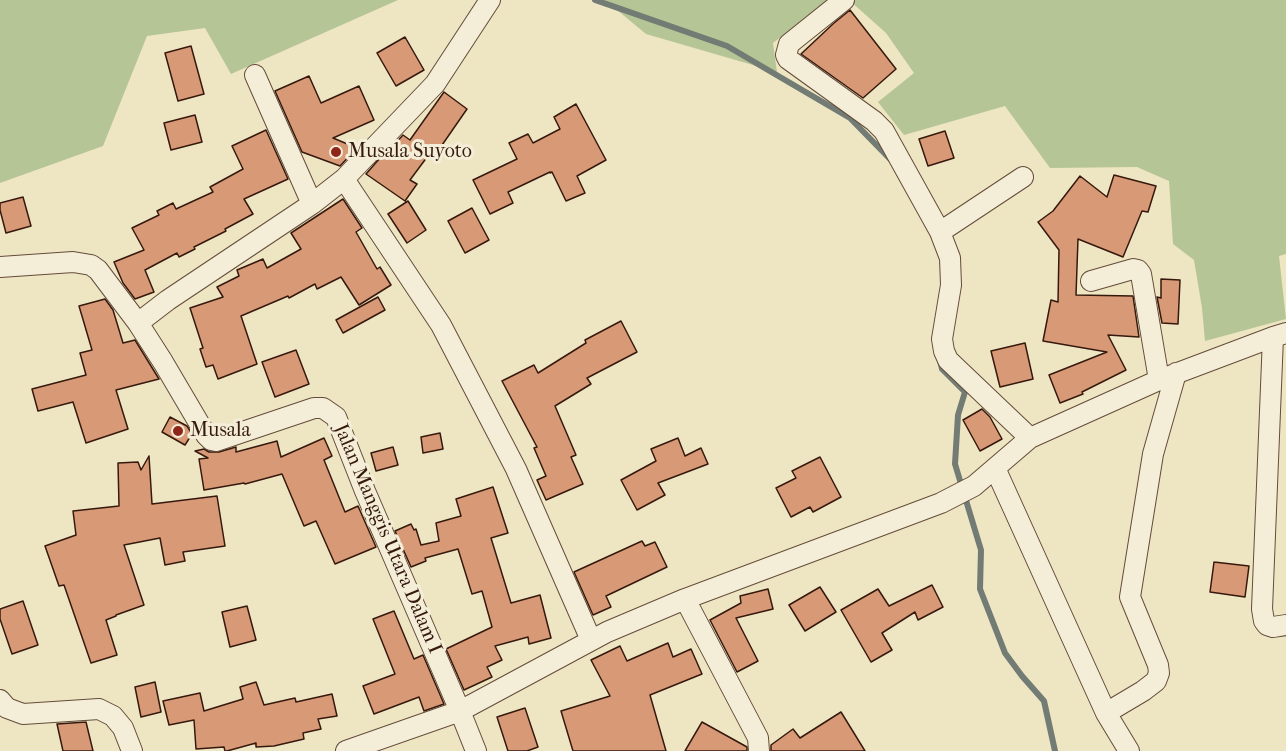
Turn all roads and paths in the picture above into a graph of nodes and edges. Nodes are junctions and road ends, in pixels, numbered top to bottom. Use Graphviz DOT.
graph roads {
  1 [pos="490,0"];
  2 [pos="844,0"];
  3 [pos="255,75"];
  4 [pos="1023,177"];
  5 [pos="344,179"];
  6 [pos="312,204"];
  7 [pos="940,232"];
  8 [pos="0,267"];
  9 [pos="1091,281"];
  10 [pos="138,322"];
  11 [pos="1280,335"];
  12 [pos="1167,376"];
  13 [pos="1030,438"];
  14 [pos="995,468"];
  15 [pos="685,599"];
  16 [pos="1286,625"];
  17 [pos="591,640"];
  18 [pos="0,700"];
  19 [pos="460,711"];
  20 [pos="1106,713"];
  21 [pos="132,751"];
  22 [pos="346,751"];
  23 [pos="476,751"];
  24 [pos="759,751"];
  25 [pos="1129,751"];
  1 -- 5 [label="street"];
  2 -- 7 [label="street"];
  3 -- 6 [label="street"];
  4 -- 7 [label="street"];
  5 -- 6 [label="street"];
  5 -- 17 [label="street"];
  6 -- 10 [label="street"];
  7 -- 13 [label="street"];
  8 -- 10 [label="street, Jalan Manggis Utara Dalam I"];
  9 -- 12 [label="street"];
  10 -- 19 [label="street, Jalan Manggis Utara Dalam I"];
  11 -- 12 [label="street"];
  11 -- 16 [label="street"];
  12 -- 13 [label="street"];
  12 -- 20 [label="street"];
  13 -- 14 [label="street"];
  14 -- 15 [label="street"];
  14 -- 20 [label="street"];
  15 -- 17 [label="street"];
  15 -- 24 [label="street"];
  17 -- 19 [label="street"];
  18 -- 21 [label="street"];
  19 -- 22 [label="street"];
  19 -- 23 [label="street"];
  20 -- 25 [label="street"];
}
